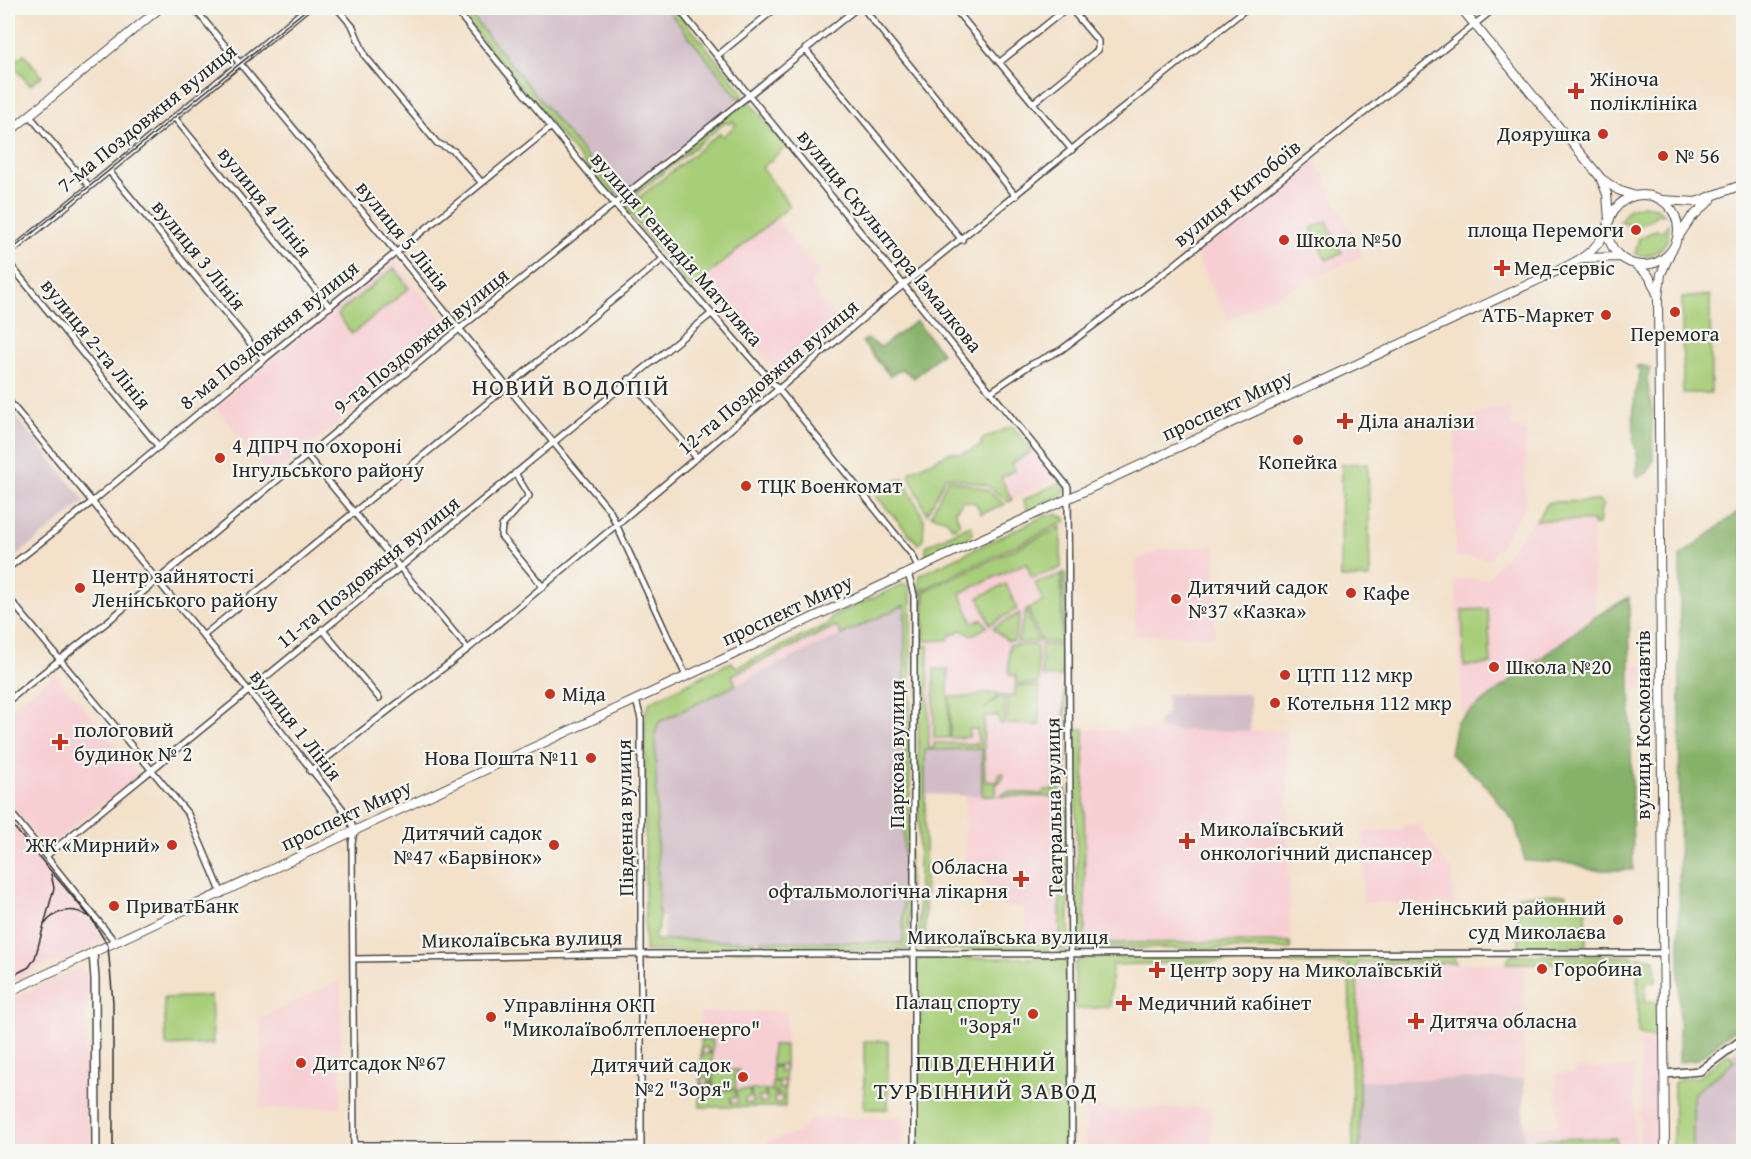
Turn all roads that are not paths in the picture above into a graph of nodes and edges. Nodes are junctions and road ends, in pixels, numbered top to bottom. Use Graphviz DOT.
graph roads {
  1 [pos="160,8"];
  2 [pos="194,8"];
  3 [pos="307,8"];
  4 [pos="337,8"];
  5 [pos="454,8"];
  6 [pos="678,8"];
  7 [pos="693,8"];
  8 [pos="776,8"];
  9 [pos="857,8"];
  10 [pos="863,8"];
  11 [pos="954,8"];
  12 [pos="968,8"];
  13 [pos="1247,8"];
  14 [pos="1461,8"];
  15 [pos="1495,8"];
  16 [pos="960,14"];
  17 [pos="684,15"];
  18 [pos="1474,24"];
  19 [pos="805,49"];
  20 [pos="717,56"];
  21 [pos="1000,62"];
  22 [pos="239,63"];
  23 [pos="749,95"];
  24 [pos="1033,102"];
  25 [pos="29,115"];
  26 [pos="174,117"];
  27 [pos="551,127"];
  28 [pos="8,133"];
  29 [pos="1072,150"];
  30 [pos="109,171"];
  31 [pos="1600,177"];
  32 [pos="482,183"];
  33 [pos="1743,184"];
  34 [pos="90,186"];
  35 [pos="1016,196"];
  36 [pos="1635,196"];
  37 [pos="1717,196"];
  38 [pos="1658,198"];
  39 [pos="616,205"];
  40 [pos="1609,223"];
  41 [pos="962,240"];
  42 [pos="1677,240"];
  43 [pos="1671,251"];
  44 [pos="396,253"];
  45 [pos="8,254"];
  46 [pos="1620,257"];
  47 [pos="1581,259"];
  48 [pos="663,260"];
  49 [pos="8,262"];
  50 [pos="1635,264"];
  51 [pos="904,287"];
  52 [pos="1658,298"];
  53 [pos="330,307"];
  54 [pos="711,314"];
  55 [pos="458,330"];
  56 [pos="264,360"];
  57 [pos="629,379"];
  58 [pos="505,387"];
  59 [pos="779,390"];
  60 [pos="992,391"];
  61 [pos="8,400"];
  62 [pos="552,442"];
  63 [pos="159,447"];
  64 [pos="307,456"];
  65 [pos="697,458"];
  66 [pos="515,472"];
  67 [pos="1070,498"];
  68 [pos="92,502"];
  69 [pos="354,513"];
  70 [pos="617,524"];
  71 [pos="400,566"];
  72 [pos="8,568"];
  73 [pos="918,568"];
  74 [pos="908,573"];
  75 [pos="157,579"];
  76 [pos="543,587"];
  77 [pos="8,597"];
  78 [pos="322,629"];
  79 [pos="203,636"];
  80 [pos="468,649"];
  81 [pos="58,660"];
  82 [pos="686,676"];
  83 [pos="249,691"];
  84 [pos="379,698"];
  85 [pos="636,700"];
  86 [pos="8,701"];
  87 [pos="151,771"];
  88 [pos="310,771"];
  89 [pos="8,810"];
  90 [pos="354,831"];
  91 [pos="46,856"];
  92 [pos="222,894"];
  93 [pos="115,942"];
  94 [pos="93,953"];
  95 [pos="1072,953"];
  96 [pos="1663,953"];
  97 [pos="643,954"];
  98 [pos="914,954"];
  99 [pos="354,959"];
  100 [pos="8,992"];
  101 [pos="1743,1038"];
  102 [pos="1664,1074"];
  103 [pos="641,1148"];
  104 [pos="96,1152"];
  105 [pos="914,1152"];
  106 [pos="1072,1152"];
  107 [pos="1665,1152"];
  1 -- 25 [label="main road"];
  2 -- 22 [label="street, вулиця 5 Лінія"];
  3 -- 22 [label="street, 7-ма Поздовжня вулиця"];
  4 -- 32 [label="street"];
  5 -- 27 [label="street, вулиця Геннадія Матуляка"];
  6 -- 17 [label="street, вулиця Скульптора Ізмалкова"];
  7 -- 17 [label="street"];
  8 -- 20 [label="street"];
  9 -- 19 [label="street, 9-та Поздовжня вулиця"];
  10 -- 35 [label="street"];
  11 -- 16 [label="street"];
  12 -- 16 [label="street"];
  13 -- 29 [label="street, 12-та Поздовжня вулиця"];
  14 -- 18 [label="main road"];
  15 -- 18 [label="street, вулиця Китобоїв"];
  16 -- 21 [label="street"];
  17 -- 20 [label="street, вулиця Скульптора Ізмалкова"];
  18 -- 31 [label="main road"];
  18 -- 60 [label="street, вулиця Китобоїв"];
  19 -- 23 [label="street, 9-та Поздовжня вулиця"];
  19 -- 41 [label="street"];
  20 -- 23 [label="street, вулиця Скульптора Ізмалкова"];
  21 -- 24 [label="street"];
  21 -- 24 [label="street"];
  22 -- 26 [label="street, 7-ма Поздовжня вулиця"];
  22 -- 44 [label="street, вулиця 5 Лінія"];
  23 -- 39 [label="street, 9-та Поздовжня вулиця"];
  23 -- 51 [label="street, вулиця Скульптора Ізмалкова"];
  24 -- 29 [label="street"];
  25 -- 28 [label="main road"];
  25 -- 34 [label="street"];
  26 -- 30 [label="street, 7-ма Поздовжня вулиця"];
  26 -- 53 [label="street, вулиця 4 Лінія"];
  27 -- 32 [label="street, 8-ма Поздовжня вулиця"];
  27 -- 39 [label="street, вулиця Геннадія Матуляка"];
  29 -- 35 [label="street, 12-та Поздовжня вулиця"];
  30 -- 34 [label="street, 7-ма Поздовжня вулиця"];
  30 -- 56 [label="street, вулиця 3 Лінія"];
  31 -- 36 [label="main road"];
  31 -- 40 [label="main road"];
  32 -- 44 [label="street, 8-ма Поздовжня вулиця"];
  33 -- 37 [label="main road"];
  34 -- 45 [label="street, 7-ма Поздовжня вулиця"];
  35 -- 41 [label="street, 12-та Поздовжня вулиця"];
  36 -- 38 [label="main road"];
  36 -- 40 [label="main road"];
  37 -- 38 [label="main road"];
  37 -- 42 [label="main road"];
  38 -- 42 [label="main road"];
  39 -- 48 [label="street, вулиця Геннадія Матуляка"];
  39 -- 55 [label="street, 9-та Поздовжня вулиця"];
  40 -- 46 [label="main road"];
  40 -- 47 [label="main road, проспект Миру"];
  41 -- 51 [label="street, 12-та Поздовжня вулиця"];
  42 -- 43 [label="main road"];
  43 -- 50 [label="main road"];
  43 -- 52 [label="main road, вулиця Космонавтів"];
  44 -- 53 [label="street, 8-ма Поздовжня вулиця"];
  44 -- 55 [label="street, вулиця 5 Лінія"];
  46 -- 47 [label="main road, проспект Миру"];
  46 -- 50 [label="main road"];
  47 -- 67 [label="main road, проспект Миру"];
  48 -- 54 [label="street, вулиця Геннадія Матуляка"];
  48 -- 58 [label="street"];
  49 -- 63 [label="street, вулиця 2-га Лінія"];
  50 -- 52 [label="main road, вулиця Космонавтів"];
  51 -- 59 [label="street, 12-та Поздовжня вулиця"];
  51 -- 60 [label="street, вулиця Скульптора Ізмалкова"];
  52 -- 96 [label="main road, вулиця Космонавтів"];
  53 -- 56 [label="street, 8-ма Поздовжня вулиця"];
  54 -- 57 [label="street, 11-та Поздовжня вулиця"];
  54 -- 59 [label="street, вулиця Геннадія Матуляка"];
  55 -- 58 [label="street, вулиця 5 Лінія"];
  55 -- 64 [label="street, 9-та Поздовжня вулиця"];
  56 -- 63 [label="street, 8-ма Поздовжня вулиця"];
  57 -- 62 [label="street, 11-та Поздовжня вулиця"];
  57 -- 65 [label="street"];
  58 -- 62 [label="street, вулиця 5 Лінія"];
  58 -- 69 [label="street"];
  59 -- 65 [label="street, 12-та Поздовжня вулиця"];
  59 -- 73 [label="street, вулиця Геннадія Матуляка"];
  60 -- 67 [label="street, вулиця Скульптора Ізмалкова"];
  61 -- 68 [label="street, вулиця 1 Лінія"];
  62 -- 66 [label="street, 11-та Поздовжня вулиця"];
  62 -- 70 [label="street, вулиця 5 Лінія"];
  63 -- 68 [label="street, 8-ма Поздовжня вулиця"];
  64 -- 69 [label="street"];
  64 -- 75 [label="street, 9-та Поздовжня вулиця"];
  65 -- 70 [label="street, 12-та Поздовжня вулиця"];
  66 -- 71 [label="street, 11-та Поздовжня вулиця"];
  66 -- 76 [label="street"];
  67 -- 73 [label="main road, проспект Миру"];
  67 -- 95 [label="street, Театральна вулиця"];
  68 -- 72 [label="street, 8-ма Поздовжня вулиця"];
  68 -- 75 [label="street, вулиця 1 Лінія"];
  69 -- 71 [label="street"];
  69 -- 79 [label="street"];
  70 -- 76 [label="street, 12-та Поздовжня вулиця"];
  70 -- 82 [label="street, вулиця 5 Лінія"];
  71 -- 78 [label="street, 11-та Поздовжня вулиця"];
  71 -- 80 [label="street"];
  73 -- 74 [label="main road, проспект Миру"];
  74 -- 82 [label="main road, проспект Миру"];
  74 -- 98 [label="street, Паркова вулиця"];
  75 -- 79 [label="street, вулиця 1 Лінія"];
  75 -- 81 [label="street, 9-та Поздовжня вулиця"];
  76 -- 80 [label="street, 12-та Поздовжня вулиця"];
  77 -- 81 [label="street"];
  78 -- 83 [label="street, 11-та Поздовжня вулиця"];
  78 -- 84 [label="street"];
  79 -- 83 [label="street, вулиця 1 Лінія"];
  80 -- 88 [label="street, 12-та Поздовжня вулиця"];
  81 -- 86 [label="street, 9-та Поздовжня вулиця"];
  81 -- 87 [label="street"];
  82 -- 85 [label="main road, проспект Миру"];
  83 -- 87 [label="street, 11-та Поздовжня вулиця"];
  83 -- 88 [label="street, вулиця 1 Лінія"];
  85 -- 90 [label="main road, проспект Миру"];
  85 -- 97 [label="street, Південна вулиця"];
  87 -- 91 [label="street, 11-та Поздовжня вулиця"];
  87 -- 92 [label="street"];
  88 -- 90 [label="street, вулиця 1 Лінія"];
  89 -- 91 [label="street"];
  90 -- 92 [label="main road, проспект Миру"];
  90 -- 99 [label="street"];
  91 -- 93 [label="street"];
  92 -- 93 [label="main road, проспект Миру"];
  93 -- 94 [label="main road, проспект Миру"];
  94 -- 100 [label="main road, проспект Миру"];
  94 -- 104 [label="street"];
  95 -- 96 [label="street, Миколаївська вулиця"];
  95 -- 98 [label="street, Миколаївська вулиця"];
  95 -- 106 [label="street, Театральна вулиця"];
  96 -- 102 [label="main road, вулиця Космонавтів"];
  97 -- 98 [label="street, Миколаївська вулиця"];
  97 -- 99 [label="street, Миколаївська вулиця"];
  97 -- 103 [label="street, Південна вулиця"];
  98 -- 105 [label="street, Паркова вулиця"];
  99 -- 103 [label="street"];
  101 -- 102 [label="street"];
  102 -- 107 [label="main road, вулиця Космонавтів"];
}
